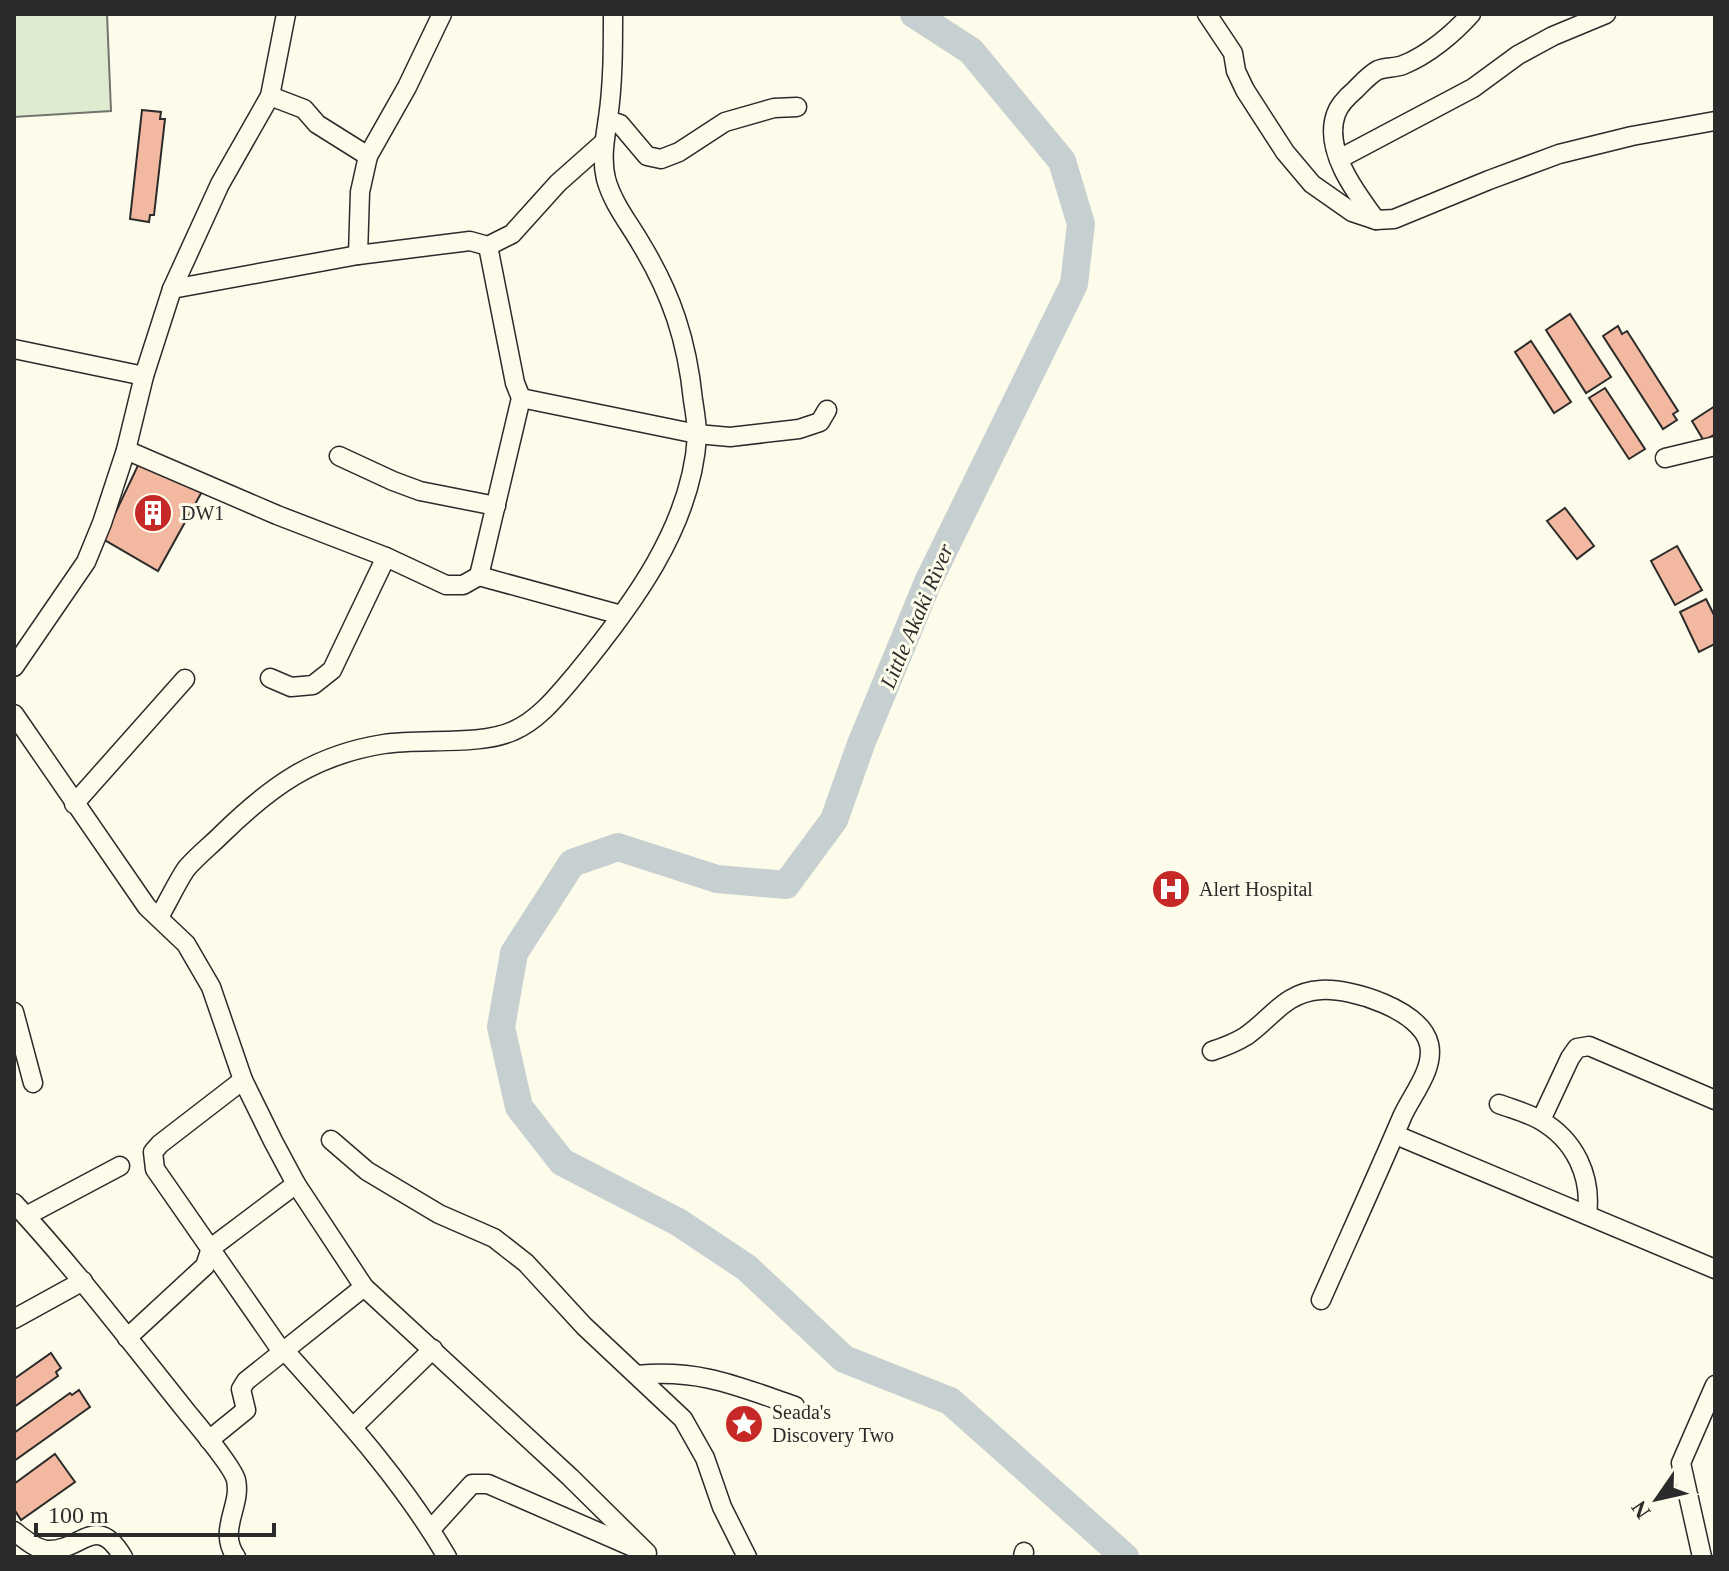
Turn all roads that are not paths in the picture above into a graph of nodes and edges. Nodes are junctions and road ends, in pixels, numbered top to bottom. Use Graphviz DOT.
graph roads {
  1 [pos="286,14"];
  2 [pos="442,14"];
  3 [pos="613,14"];
  4 [pos="1207,14"];
  5 [pos="1471,14"];
  6 [pos="1606,14"];
  7 [pos="270,96"];
  8 [pos="797,107"];
  9 [pos="608,120"];
  10 [pos="1715,121"];
  11 [pos="603,143"];
  12 [pos="368,156"];
  13 [pos="1339,159"];
  14 [pos="1376,220"];
  15 [pos="488,246"];
  16 [pos="358,255"];
  17 [pos="172,289"];
  18 [pos="14,349"];
  19 [pos="144,376"];
  20 [pos="521,398"];
  21 [pos="827,410"];
  22 [pos="697,434"];
  23 [pos="1715,446"];
  24 [pos="126,450"];
  25 [pos="339,456"];
  26 [pos="1665,458"];
  27 [pos="496,506"];
  28 [pos="386,557"];
  29 [pos="479,576"];
  30 [pos="621,615"];
  31 [pos="14,667"];
  32 [pos="270,678"];
  33 [pos="185,679"];
  34 [pos="14,714"];
  35 [pos="74,804"];
  36 [pos="159,917"];
  37 [pos="14,1012"];
  38 [pos="1212,1051"];
  39 [pos="243,1080"];
  40 [pos="33,1083"];
  41 [pos="1715,1100"];
  42 [pos="1499,1104"];
  43 [pos="1541,1120"];
  44 [pos="1396,1135"];
  45 [pos="331,1140"];
  46 [pos="120,1166"];
  47 [pos="296,1184"];
  48 [pos="20,1210"];
  49 [pos="1587,1215"];
  50 [pos="211,1248"];
  51 [pos="1715,1269"];
  52 [pos="83,1281"];
  53 [pos="364,1287"];
  54 [pos="1321,1300"];
  55 [pos="14,1319"];
  56 [pos="127,1338"];
  57 [pos="433,1349"];
  58 [pos="285,1351"];
  59 [pos="637,1375"];
  60 [pos="1715,1385"];
  61 [pos="795,1406"];
  62 [pos="353,1427"];
  63 [pos="209,1440"];
  64 [pos="432,1528"];
  65 [pos="14,1531"];
  66 [pos="651,1555"];
  67 [pos="123,1557"];
  68 [pos="236,1557"];
  69 [pos="447,1557"];
  70 [pos="747,1557"];
  71 [pos="1702,1557"];
  1 -- 7 [label="street"];
  2 -- 12 [label="street"];
  3 -- 9 [label="street"];
  4 -- 14 [label="street"];
  5 -- 13 [label="street"];
  6 -- 13 [label="street"];
  7 -- 12 [label="street"];
  7 -- 17 [label="street"];
  8 -- 9 [label="street"];
  9 -- 11 [label="street"];
  10 -- 14 [label="street"];
  11 -- 15 [label="street"];
  11 -- 22 [label="street"];
  12 -- 16 [label="street"];
  13 -- 14 [label="street"];
  15 -- 16 [label="street"];
  15 -- 20 [label="street"];
  16 -- 17 [label="street"];
  17 -- 19 [label="street"];
  18 -- 19 [label="street"];
  19 -- 24 [label="street"];
  20 -- 22 [label="street"];
  20 -- 27 [label="street"];
  21 -- 22 [label="street"];
  22 -- 30 [label="street"];
  23 -- 26 [label="street"];
  24 -- 28 [label="street"];
  24 -- 31 [label="street"];
  25 -- 27 [label="street"];
  27 -- 29 [label="street"];
  28 -- 29 [label="street"];
  28 -- 32 [label="street"];
  29 -- 30 [label="street"];
  30 -- 36 [label="street"];
  33 -- 35 [label="street"];
  34 -- 35 [label="street"];
  35 -- 36 [label="street"];
  36 -- 39 [label="street"];
  37 -- 40 [label="street"];
  38 -- 44 [label="street"];
  39 -- 47 [label="street"];
  39 -- 50 [label="street"];
  41 -- 43 [label="street"];
  42 -- 43 [label="street"];
  43 -- 49 [label="street"];
  44 -- 49 [label="street"];
  44 -- 54 [label="street"];
  45 -- 59 [label="street"];
  46 -- 48 [label="street"];
  47 -- 50 [label="street"];
  47 -- 53 [label="street"];
  48 -- 52 [label="street"];
  49 -- 51 [label="street"];
  50 -- 56 [label="street"];
  50 -- 58 [label="street"];
  52 -- 55 [label="street"];
  52 -- 56 [label="street"];
  53 -- 57 [label="street"];
  53 -- 58 [label="street"];
  56 -- 63 [label="street"];
  57 -- 62 [label="street"];
  57 -- 66 [label="street"];
  58 -- 62 [label="street"];
  58 -- 63 [label="street"];
  59 -- 61 [label="street"];
  59 -- 70 [label="street"];
  60 -- 71 [label="street"];
  62 -- 64 [label="street"];
  63 -- 68 [label="street"];
  64 -- 66 [label="street"];
  64 -- 69 [label="street"];
  65 -- 67 [label="street"];
}
